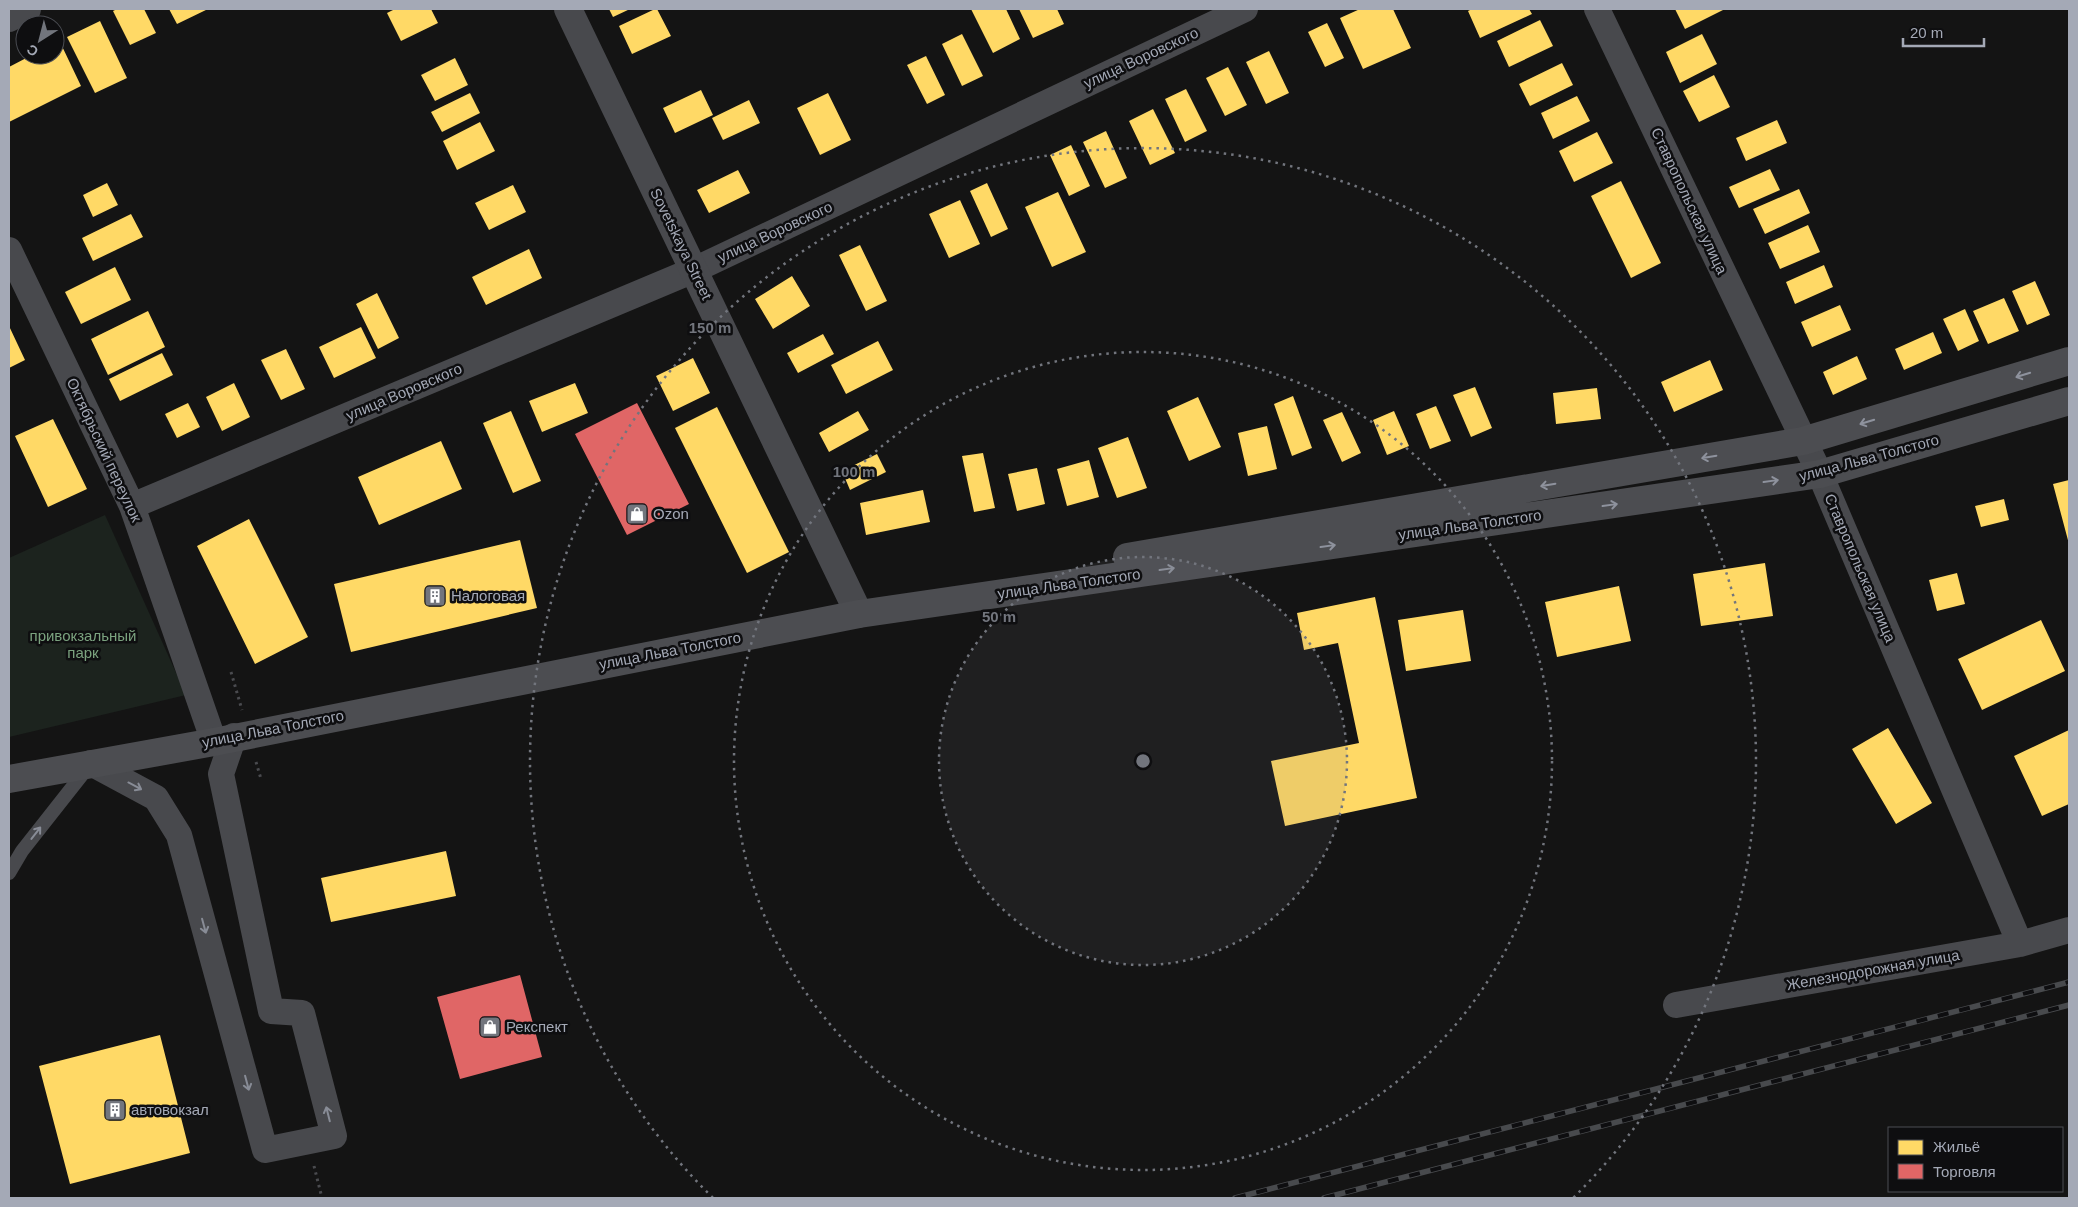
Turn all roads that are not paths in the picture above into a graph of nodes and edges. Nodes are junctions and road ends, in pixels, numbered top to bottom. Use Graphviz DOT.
graph roads {
  1 [pos="27,9"];
  2 [pos="568,9"];
  3 [pos="1245,9"];
  4 [pos="1597,9"];
  5 [pos="9,18"];
  6 [pos="9,250"];
  7 [pos="694,270"];
  8 [pos="2069,361"];
  9 [pos="2069,401"];
  10 [pos="1803,441"];
  11 [pos="1820,474"];
  12 [pos="132,506"];
  13 [pos="856,609"];
  14 [pos="224,739"];
  15 [pos="91,763"];
  16 [pos="9,779"];
  17 [pos="9,873"];
  18 [pos="2069,930"];
  19 [pos="2020,944"];
  20 [pos="1676,1005"];
  1 -- 5 [label="street"];
  2 -- 7 [label="street, Sovetskaya Street"];
  3 -- 7 [label="street, улица Воровского"];
  4 -- 10 [label="street, Ставропольская улица"];
  6 -- 12 [label="street, Октябрьский переулок"];
  7 -- 12 [label="street, улица Воровского"];
  7 -- 13 [label="street, Sovetskaya Street"];
  8 -- 10 [label="main road, улица Льва Толстого, one-way"];
  9 -- 11 [label="main road, улица Льва Толстого"];
  10 -- 11 [label="street, Ставропольская улица"];
  10 -- 13 [label="main road, улица Льва Толстого, one-way"];
  13 -- 11 [label="main road, улица Льва Толстого, one-way"];
  11 -- 19 [label="street, Ставропольская улица"];
  12 -- 14 [label="street, Октябрьский переулок"];
  13 -- 14 [label="main road, улица Льва Толстого"];
  14 -- 15 [label="main road, улица Льва Толстого"];
  15 -- 14 [label="street, one-way"];
  15 -- 16 [label="main road, улица Льва Толстого"];
  17 -- 15 [label="lane, one-way"];
  18 -- 19 [label="street, Железнодорожная улица"];
  19 -- 20 [label="street, Железнодорожная улица"];
}
